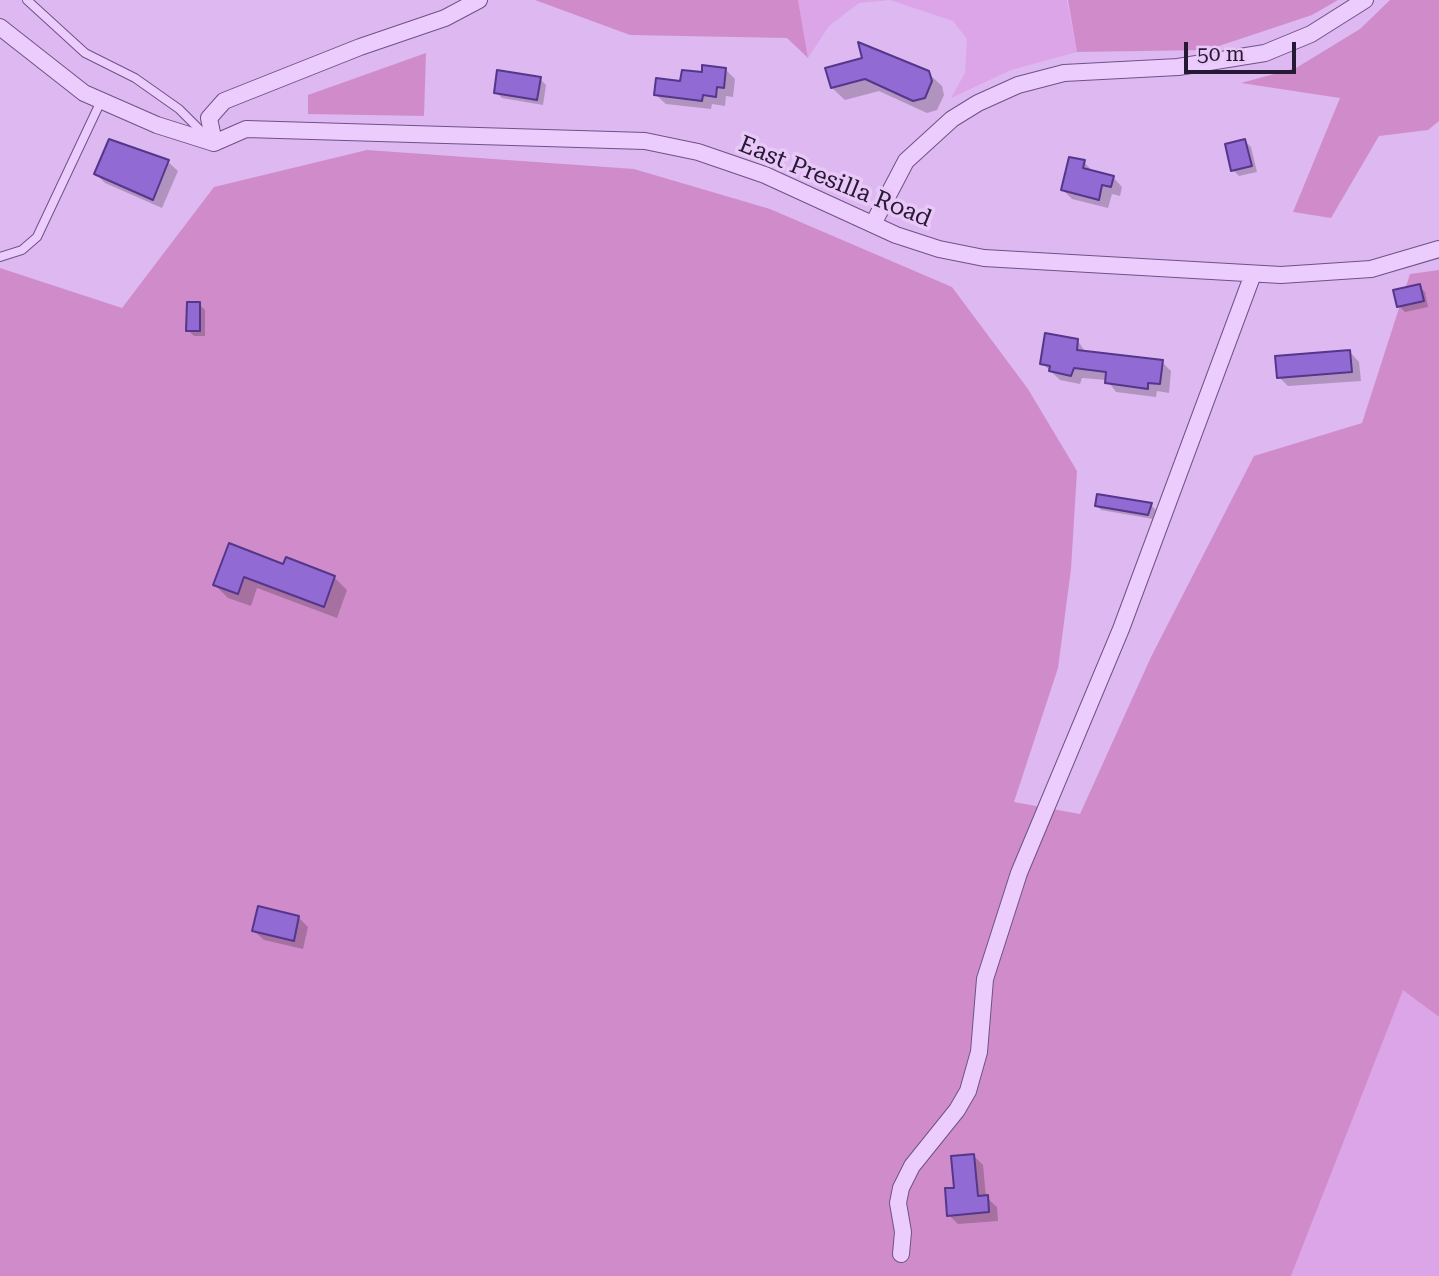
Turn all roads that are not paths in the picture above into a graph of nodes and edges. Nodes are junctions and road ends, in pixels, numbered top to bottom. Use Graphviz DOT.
graph roads {
  1 [pos="27,0"];
  2 [pos="479,0"];
  3 [pos="1365,0"];
  4 [pos="0,27"];
  5 [pos="102,101"];
  6 [pos="214,143"];
  7 [pos="873,224"];
  8 [pos="1439,249"];
  9 [pos="0,257"];
  10 [pos="1253,274"];
  11 [pos="901,1254"];
  1 -- 6 [label="lane"];
  2 -- 6 [label="street"];
  3 -- 7 [label="street"];
  4 -- 5 [label="street"];
  5 -- 6 [label="street"];
  5 -- 9 [label="lane"];
  6 -- 7 [label="street, East Presilla Road"];
  7 -- 10 [label="street, East Presilla Road"];
  8 -- 10 [label="street, East Presilla Road"];
  10 -- 11 [label="street"];
}
